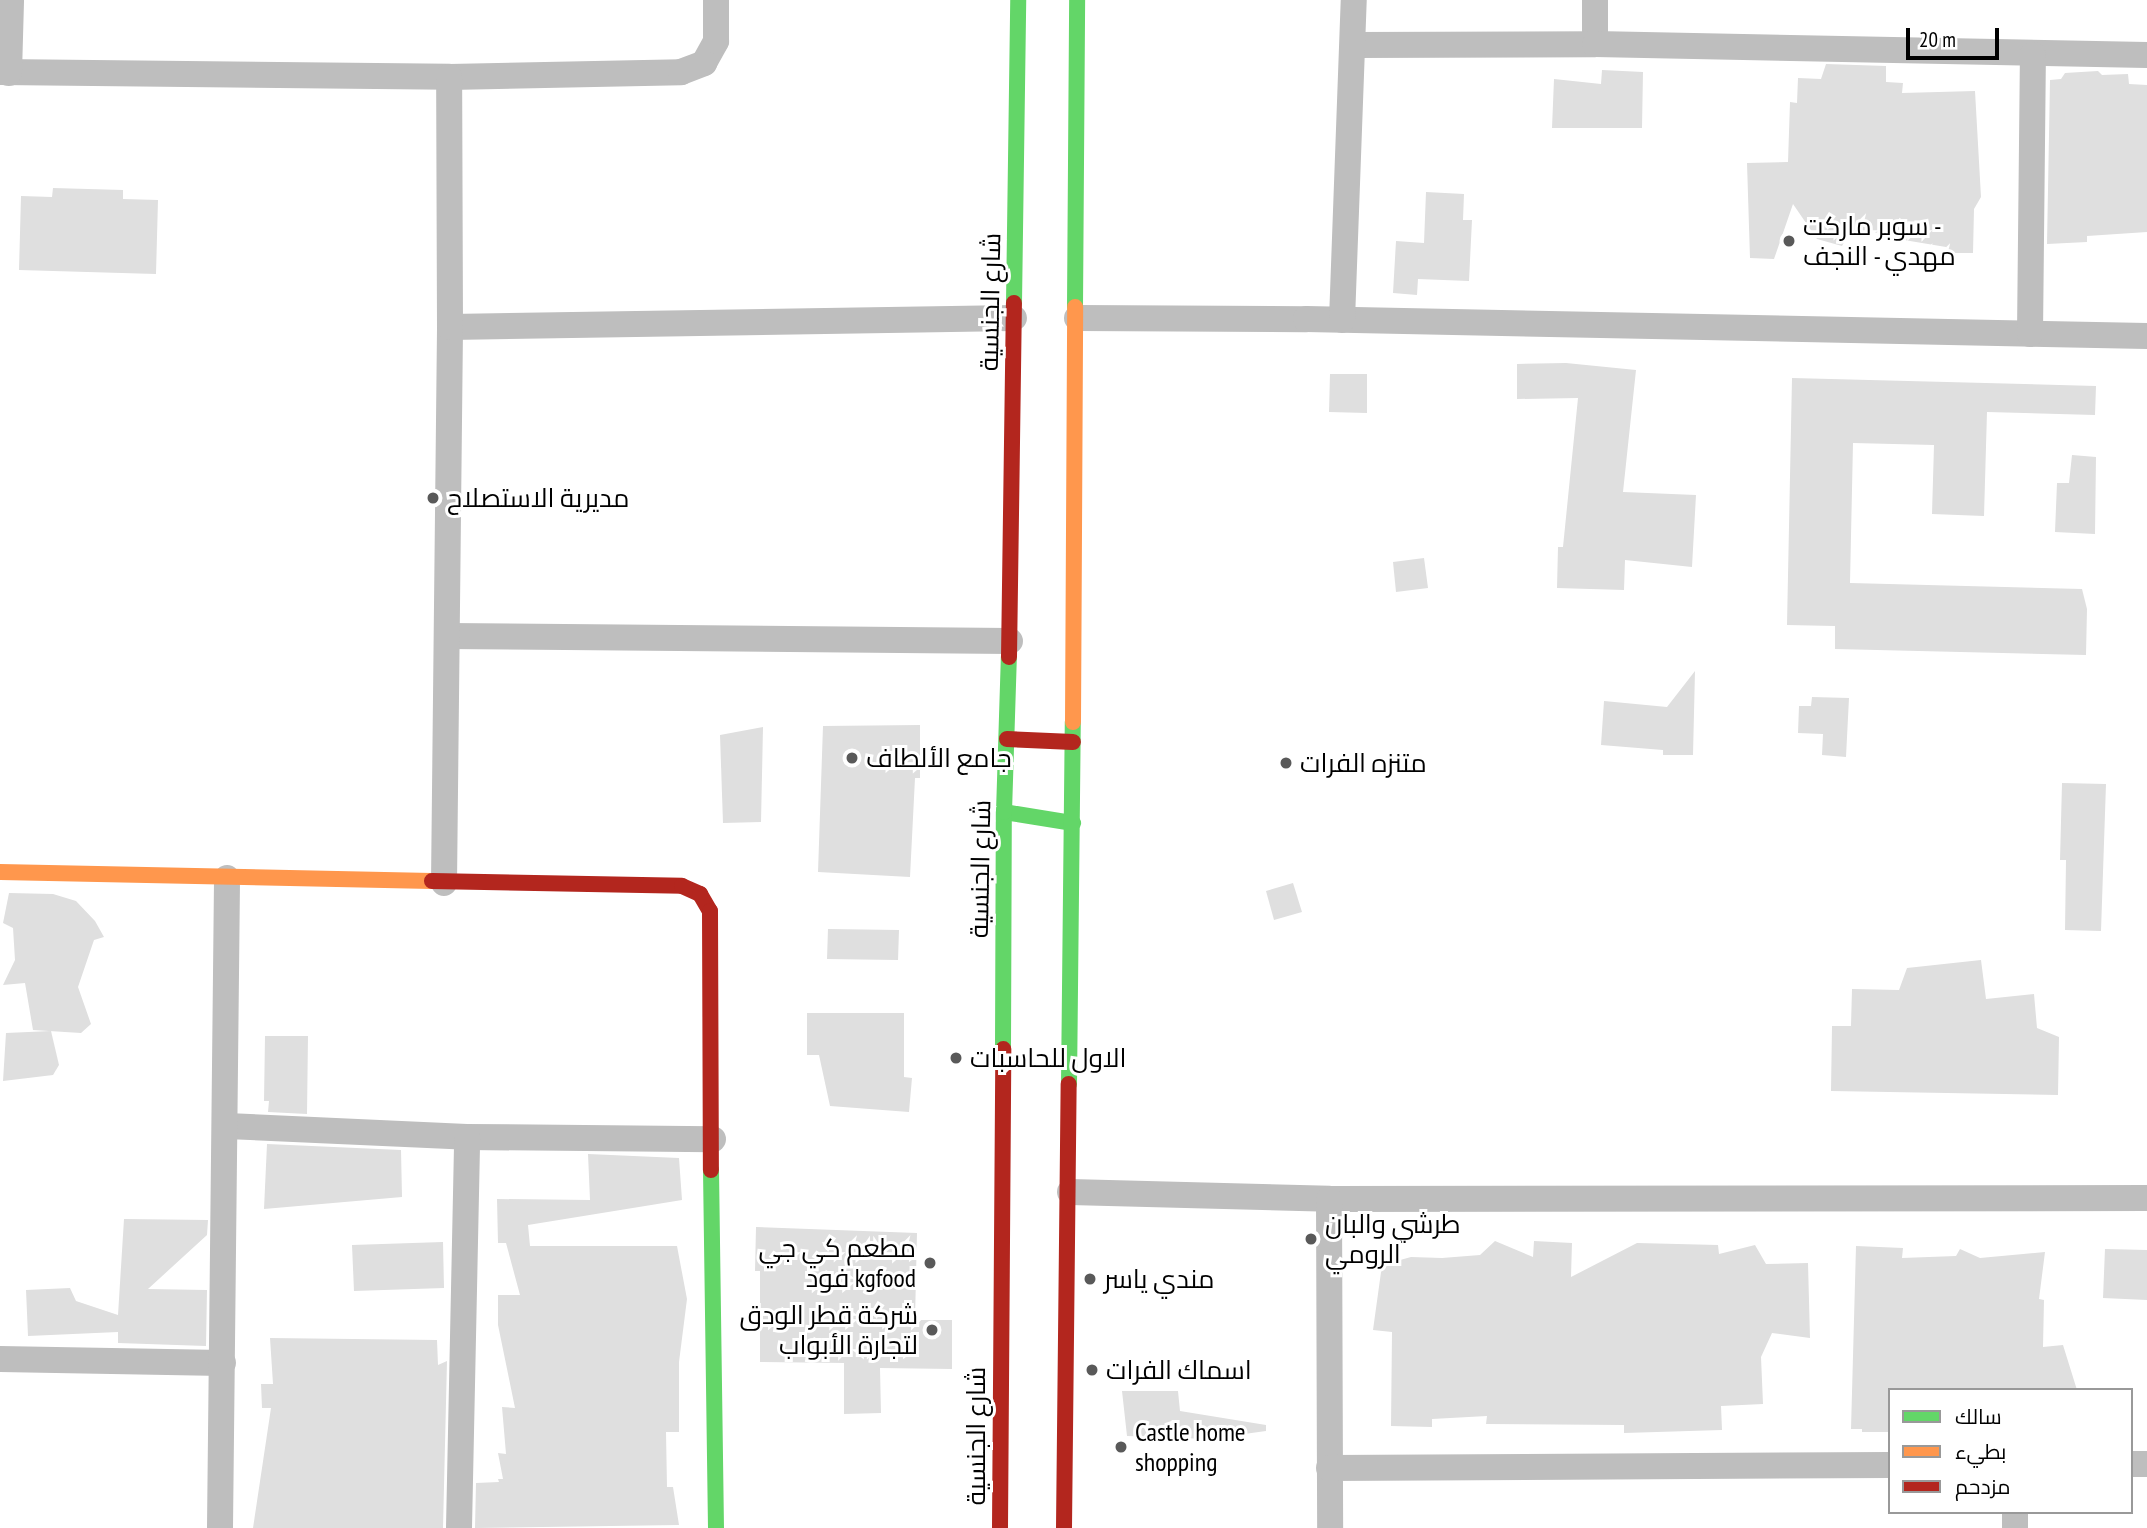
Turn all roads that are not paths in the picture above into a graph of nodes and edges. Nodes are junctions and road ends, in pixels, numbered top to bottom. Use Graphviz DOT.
graph roads {
  1 [pos="11,0"];
  2 [pos="716,0"];
  3 [pos="1018,0"];
  4 [pos="1077,0"];
  5 [pos="1354,0"];
  6 [pos="1595,0"];
  7 [pos="1595,44"];
  8 [pos="1354,45"];
  9 [pos="2033,55"];
  10 [pos="2147,55"];
  11 [pos="4,72"];
  12 [pos="449,77"];
  13 [pos="1014,318"];
  14 [pos="1077,318"];
  15 [pos="1342,320"];
  16 [pos="450,327"];
  17 [pos="2030,334"];
  18 [pos="2147,336"];
  19 [pos="447,636"];
  20 [pos="1010,641"];
  21 [pos="1007,739"];
  22 [pos="1073,742"];
  23 [pos="1004,812"];
  24 [pos="1073,823"];
  25 [pos="0,872"];
  26 [pos="227,878"];
  27 [pos="444,883"];
  28 [pos="227,1126"];
  29 [pos="467,1137"];
  30 [pos="713,1139"];
  31 [pos="1070,1192"];
  32 [pos="2147,1198"];
  33 [pos="1329,1199"];
  34 [pos="0,1359"];
  35 [pos="223,1363"];
  36 [pos="1888,1465"];
  37 [pos="1329,1468"];
  38 [pos="220,1528"];
  39 [pos="459,1528"];
  40 [pos="716,1528"];
  41 [pos="1000,1528"];
  42 [pos="1064,1528"];
  43 [pos="1330,1528"];
  1 -- 11 [label="street"];
  2 -- 12 [label="street"];
  3 -- 13 [label="main road, شارع الجنسية"];
  4 -- 14 [label="main road"];
  5 -- 8 [label="street"];
  6 -- 7 [label="street"];
  7 -- 8 [label="street"];
  7 -- 9 [label="street"];
  8 -- 15 [label="street"];
  9 -- 10 [label="street"];
  9 -- 17 [label="street"];
  11 -- 12 [label="street"];
  12 -- 16 [label="street"];
  13 -- 16 [label="street"];
  13 -- 20 [label="main road, شارع الجنسية"];
  14 -- 15 [label="street"];
  14 -- 22 [label="main road"];
  15 -- 17 [label="street"];
  16 -- 19 [label="street"];
  17 -- 18 [label="street"];
  19 -- 20 [label="street"];
  19 -- 27 [label="street"];
  20 -- 21 [label="main road, شارع الجنسية"];
  21 -- 22 [label="main road"];
  21 -- 23 [label="main road, شارع الجنسية"];
  22 -- 24 [label="main road"];
  23 -- 24 [label="main road"];
  23 -- 41 [label="main road, شارع الجنسية"];
  24 -- 31 [label="main road"];
  25 -- 26 [label="main road"];
  26 -- 27 [label="main road"];
  26 -- 28 [label="street"];
  27 -- 30 [label="main road"];
  28 -- 29 [label="street"];
  28 -- 35 [label="street"];
  29 -- 30 [label="street"];
  29 -- 39 [label="street"];
  30 -- 40 [label="main road"];
  31 -- 33 [label="street"];
  31 -- 42 [label="main road"];
  32 -- 33 [label="street"];
  33 -- 37 [label="street"];
  34 -- 35 [label="street"];
  35 -- 38 [label="street"];
  36 -- 37 [label="street"];
  37 -- 43 [label="street"];
}
